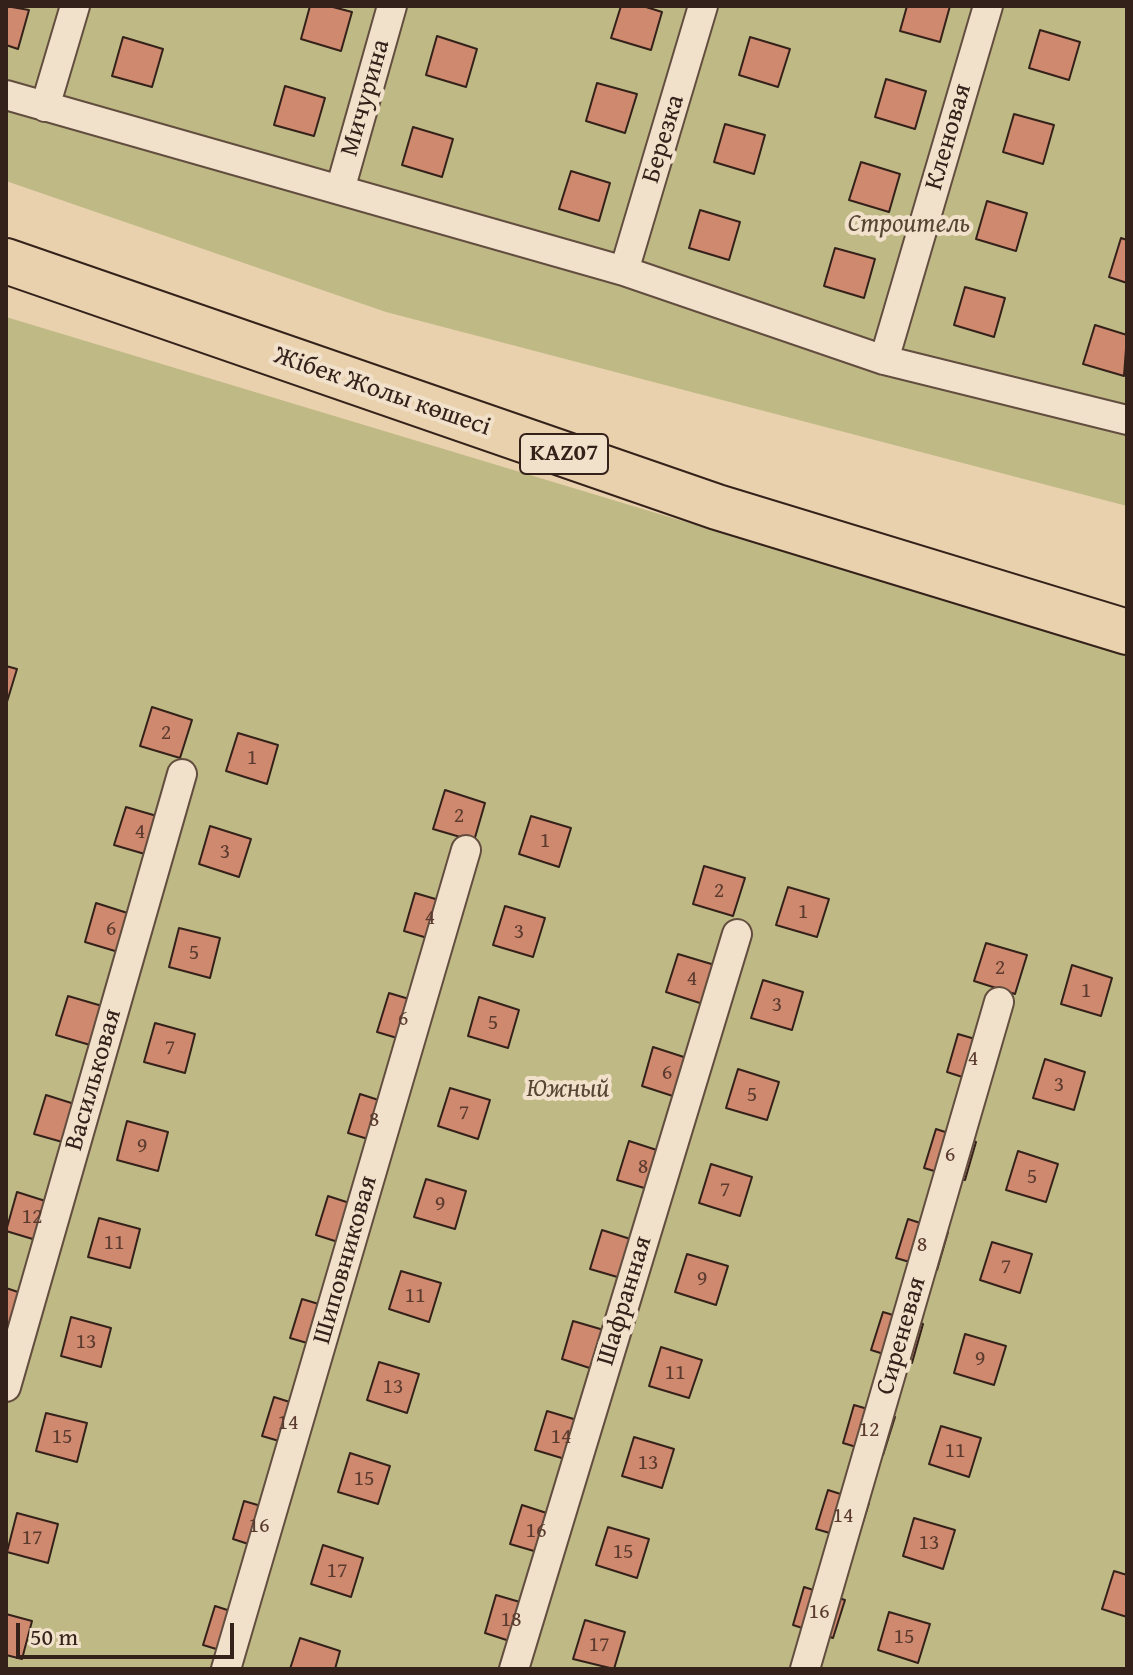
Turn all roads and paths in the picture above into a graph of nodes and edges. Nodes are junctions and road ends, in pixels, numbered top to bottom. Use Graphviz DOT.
graph roads {
  1 [pos="75,6"];
  2 [pos="392,6"];
  3 [pos="703,6"];
  4 [pos="988,6"];
  5 [pos="6,95"];
  6 [pos="45,107"];
  7 [pos="340,190"];
  8 [pos="6,261"];
  9 [pos="624,271"];
  10 [pos="884,360"];
  11 [pos="1127,420"];
  12 [pos="1127,632"];
  13 [pos="182,774"];
  14 [pos="466,850"];
  15 [pos="737,934"];
  16 [pos="999,1002"];
  17 [pos="6,1387"];
  18 [pos="226,1669"];
  19 [pos="514,1669"];
  20 [pos="805,1669"];
  1 -- 6 [label="street"];
  2 -- 7 [label="street, Мичурина"];
  3 -- 9 [label="street, Березка"];
  4 -- 10 [label="street, Кленовая"];
  5 -- 6 [label="street"];
  6 -- 7 [label="street"];
  7 -- 9 [label="street"];
  8 -- 12 [label="highway, Жібек Жолы көшесі / KAZ07"];
  9 -- 10 [label="street"];
  10 -- 11 [label="street"];
  13 -- 17 [label="street, Васильковая"];
  14 -- 18 [label="street, Шиповниковая"];
  15 -- 19 [label="street, Шафранная"];
  16 -- 20 [label="street, Сиреневая"];
}
